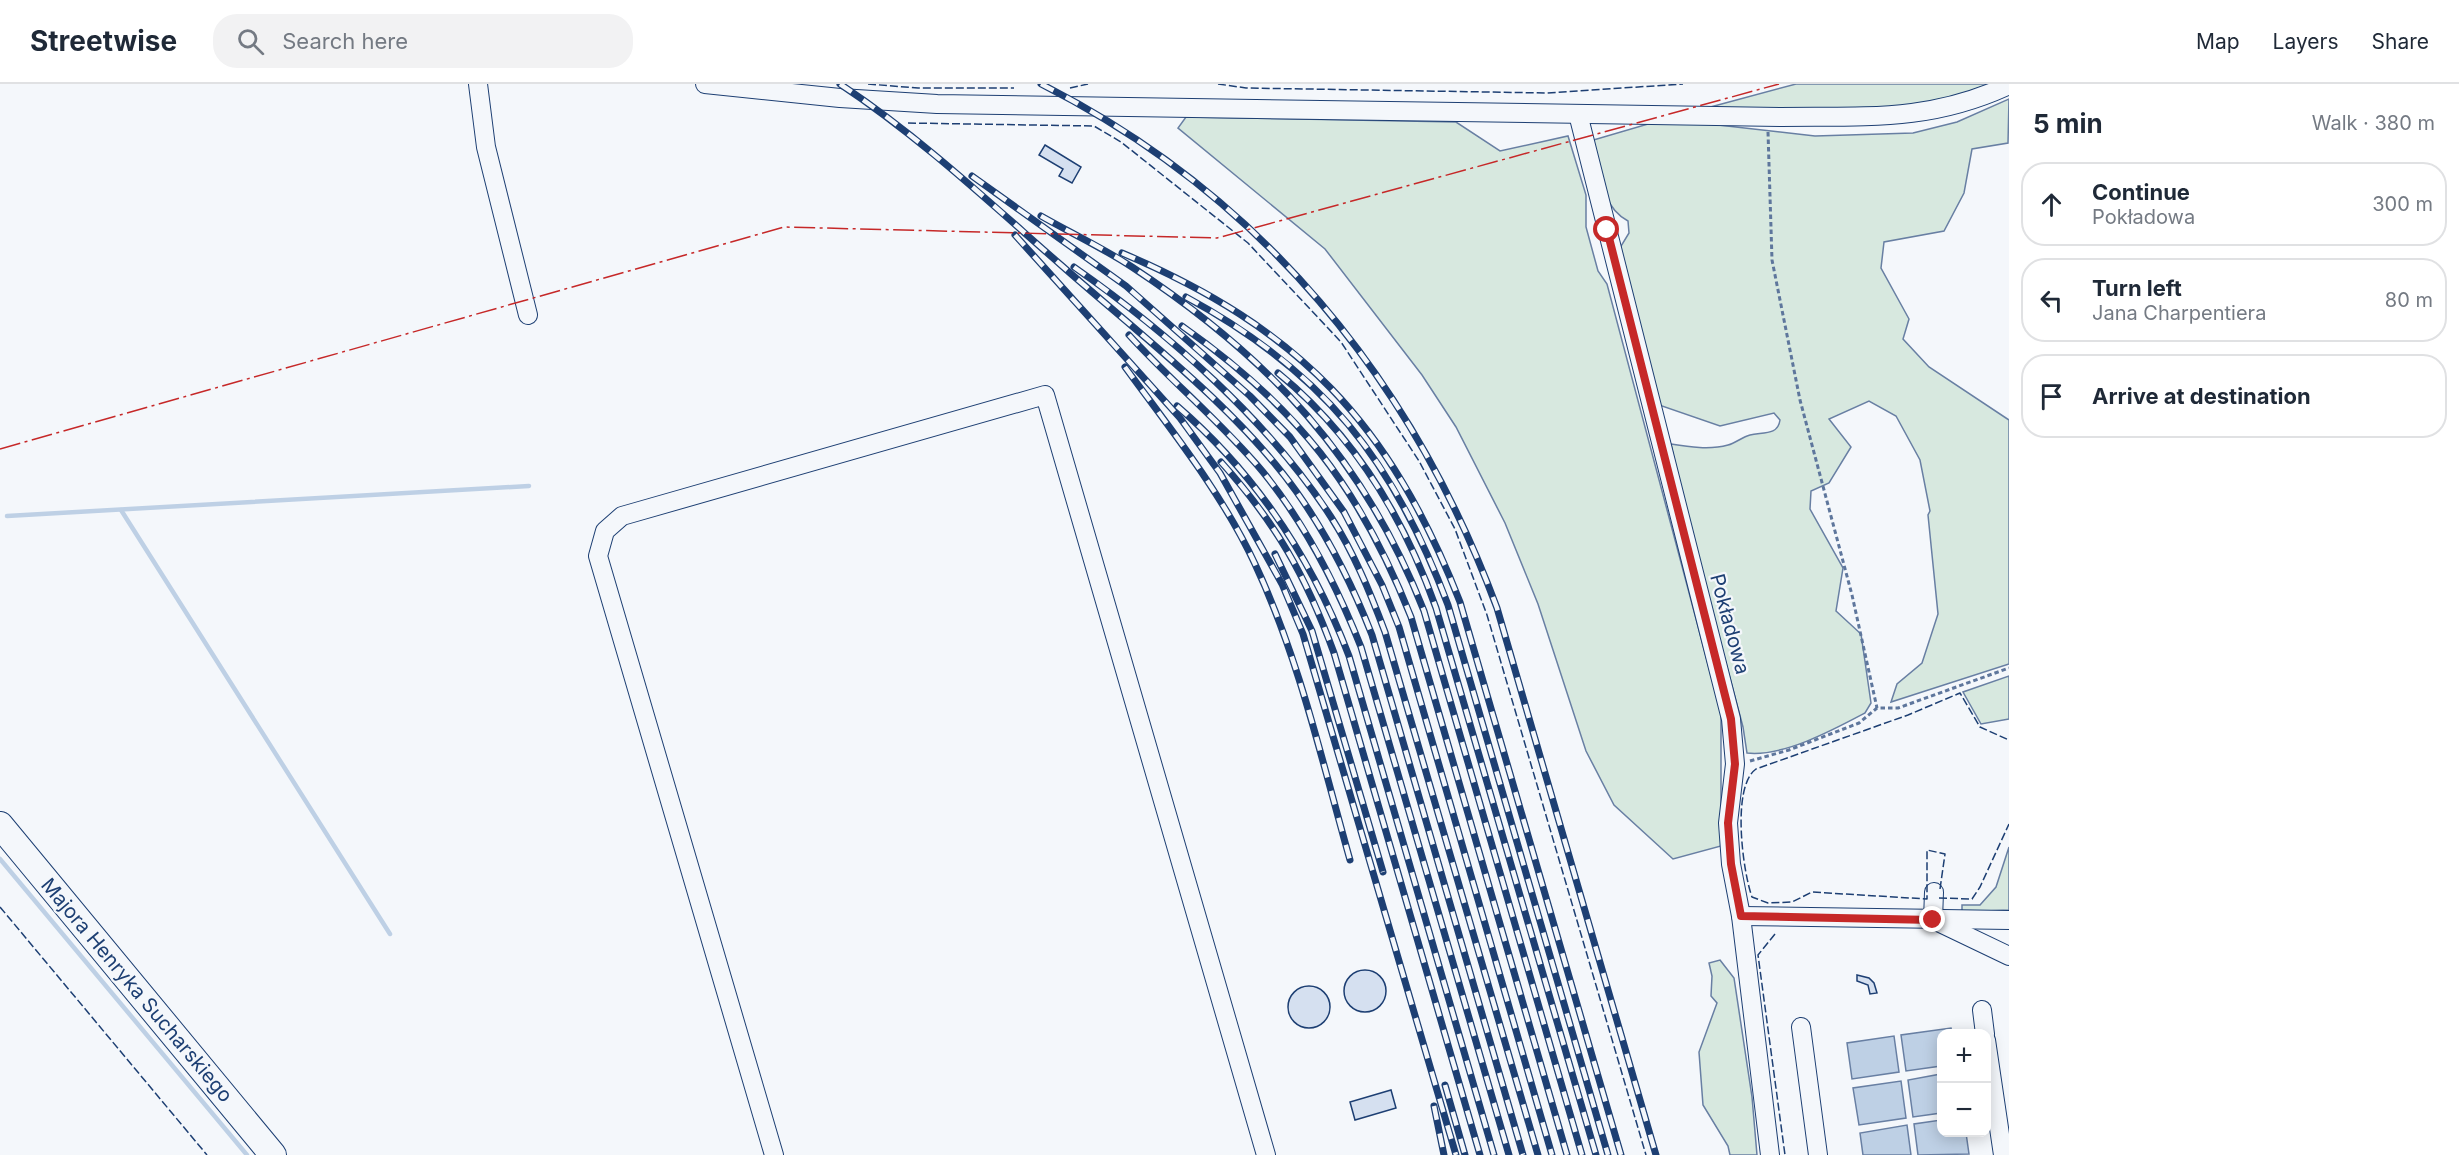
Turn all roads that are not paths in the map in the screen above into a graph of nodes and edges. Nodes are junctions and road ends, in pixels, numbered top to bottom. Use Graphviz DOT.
graph roads {
  1 [pos="478,84"];
  2 [pos="705,84"];
  3 [pos="2009,85"];
  4 [pos="1578,114"];
  5 [pos="528,315"];
  6 [pos="0,825"];
  7 [pos="1934,892"];
  8 [pos="1741,916"];
  9 [pos="1933,920"];
  10 [pos="2009,920"];
  11 [pos="2009,956"];
  12 [pos="1982,1010"];
  13 [pos="1801,1027"];
  14 [pos="1985,1029"];
  15 [pos="1991,1074"];
  16 [pos="273,1155"];
  17 [pos="774,1155"];
  18 [pos="1266,1155"];
  19 [pos="1770,1155"];
  20 [pos="1818,1155"];
  21 [pos="2003,1155"];
  1 -- 5 [label="street"];
  2 -- 4 [label="street"];
  3 -- 4 [label="street"];
  4 -- 8 [label="street, Pokładowa"];
  6 -- 16 [label="highway, Majora Henryka Sucharskiego"];
  7 -- 9 [label="street"];
  8 -- 9 [label="street"];
  8 -- 19 [label="street, Pokładowa"];
  9 -- 10 [label="street"];
  9 -- 11 [label="street"];
  12 -- 14 [label="street"];
  13 -- 20 [label="street"];
  15 -- 21 [label="street"];
  17 -- 18 [label="street"];
}
